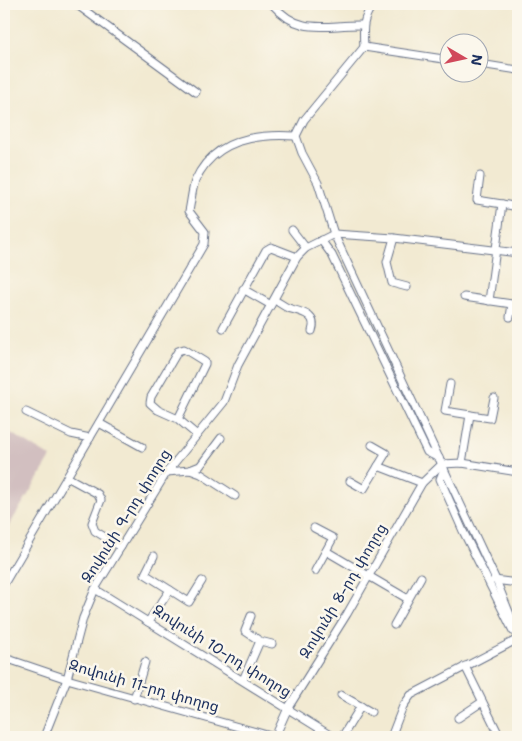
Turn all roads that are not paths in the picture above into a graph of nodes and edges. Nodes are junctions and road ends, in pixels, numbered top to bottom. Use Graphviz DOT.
graph roads {
  1 [pos="76,4"];
  2 [pos="272,4"];
  3 [pos="373,4"];
  4 [pos="363,25"];
  5 [pos="364,47"];
  6 [pos="440,58"];
  7 [pos="490,66"];
  8 [pos="518,70"];
  9 [pos="196,92"];
  10 [pos="296,136"];
  11 [pos="480,176"];
  12 [pos="502,204"];
  13 [pos="518,207"];
  14 [pos="292,230"];
  15 [pos="334,234"];
  16 [pos="394,238"];
  17 [pos="321,240"];
  18 [pos="306,248"];
  19 [pos="495,250"];
  20 [pos="518,253"];
  21 [pos="297,257"];
  22 [pos="408,287"];
  23 [pos="243,289"];
  24 [pos="464,297"];
  25 [pos="489,301"];
  26 [pos="273,302"];
  27 [pos="510,317"];
  28 [pos="222,328"];
  29 [pos="312,332"];
  30 [pos="450,384"];
  31 [pos="494,398"];
  32 [pos="26,412"];
  33 [pos="470,415"];
  34 [pos="178,419"];
  35 [pos="99,423"];
  36 [pos="197,434"];
  37 [pos="90,438"];
  38 [pos="221,438"];
  39 [pos="372,445"];
  40 [pos="142,447"];
  41 [pos="442,463"];
  42 [pos="462,464"];
  43 [pos="378,466"];
  44 [pos="190,470"];
  45 [pos="167,472"];
  46 [pos="518,472"];
  47 [pos="67,477"];
  48 [pos="350,481"];
  49 [pos="422,483"];
  50 [pos="235,496"];
  51 [pos="4,499"];
  52 [pos="4,506"];
  53 [pos="314,528"];
  54 [pos="121,547"];
  55 [pos="326,551"];
  56 [pos="154,556"];
  57 [pos="315,571"];
  58 [pos="368,576"];
  59 [pos="421,577"];
  60 [pos="496,580"];
  61 [pos="488,581"];
  62 [pos="202,582"];
  63 [pos="518,583"];
  64 [pos="4,584"];
  65 [pos="95,589"];
  66 [pos="170,590"];
  67 [pos="408,599"];
  68 [pos="251,616"];
  69 [pos="148,622"];
  70 [pos="394,625"];
  71 [pos="518,636"];
  72 [pos="260,641"];
  73 [pos="272,644"];
  74 [pos="5,662"];
  75 [pos="146,662"];
  76 [pos="465,666"];
  77 [pos="67,679"];
  78 [pos="243,680"];
  79 [pos="340,694"];
  80 [pos="134,699"];
  81 [pos="482,702"];
  82 [pos="360,706"];
  83 [pos="288,708"];
  84 [pos="371,712"];
  85 [pos="458,718"];
  86 [pos="44,737"];
  87 [pos="275,737"];
  88 [pos="333,737"];
  89 [pos="342,737"];
  90 [pos="391,737"];
  91 [pos="500,737"];
  1 -- 9 [label="street"];
  2 -- 4 [label="street"];
  3 -- 4 [label="street"];
  4 -- 5 [label="street"];
  5 -- 6 [label="street"];
  5 -- 10 [label="street"];
  7 -- 8 [label="street"];
  10 -- 15 [label="street"];
  10 -- 35 [label="street"];
  11 -- 12 [label="street"];
  12 -- 13 [label="street"];
  12 -- 19 [label="street"];
  14 -- 18 [label="street"];
  15 -- 16 [label="street"];
  15 -- 17 [label="street, Զովունի 9-րդ փողոց"];
  15 -- 41 [label="street"];
  16 -- 19 [label="street"];
  16 -- 22 [label="street"];
  17 -- 18 [label="street, Զովունի 9-րդ փողոց"];
  17 -- 41 [label="street"];
  18 -- 21 [label="street, Զովունի 9-րդ փողոց"];
  19 -- 20 [label="street"];
  19 -- 25 [label="street"];
  21 -- 23 [label="street"];
  21 -- 26 [label="street, Զովունի 9-րդ փողոց"];
  23 -- 26 [label="street"];
  23 -- 28 [label="street"];
  24 -- 25 [label="street"];
  25 -- 27 [label="street"];
  26 -- 29 [label="street"];
  26 -- 36 [label="street, Զովունի 9-րդ փողոց"];
  30 -- 33 [label="street"];
  31 -- 33 [label="street"];
  32 -- 37 [label="street"];
  33 -- 42 [label="street"];
  34 -- 34 [label="street"];
  34 -- 36 [label="street"];
  35 -- 37 [label="street"];
  35 -- 40 [label="street"];
  36 -- 45 [label="street, Զովունի 9-րդ փողոց"];
  37 -- 47 [label="street"];
  38 -- 44 [label="street"];
  39 -- 43 [label="street"];
  41 -- 42 [label="street"];
  41 -- 49 [label="street, Զովունի 8-րդ փողոց"];
  41 -- 60 [label="street"];
  41 -- 61 [label="street"];
  42 -- 46 [label="street"];
  43 -- 48 [label="street"];
  43 -- 49 [label="street"];
  44 -- 45 [label="street"];
  44 -- 50 [label="street"];
  45 -- 54 [label="street, Զովունի 9-րդ փողոց"];
  47 -- 54 [label="street"];
  47 -- 64 [label="street"];
  49 -- 58 [label="street, Զովունի 8-րդ փողոց"];
  51 -- 52 [label="street"];
  53 -- 55 [label="street"];
  54 -- 65 [label="street, Զովունի 9-րդ փողոց"];
  55 -- 57 [label="street"];
  55 -- 58 [label="street"];
  56 -- 66 [label="street"];
  58 -- 67 [label="street"];
  58 -- 83 [label="street, Զովունի 8-րդ փողոց"];
  59 -- 67 [label="street"];
  60 -- 61 [label="street"];
  60 -- 63 [label="street"];
  60 -- 71 [label="street"];
  61 -- 71 [label="street"];
  62 -- 66 [label="street"];
  65 -- 69 [label="street, Զովունի 10-րդ փողոց"];
  65 -- 77 [label="street, Զովունի 9-րդ փողոց"];
  66 -- 69 [label="street"];
  67 -- 70 [label="street"];
  68 -- 72 [label="street"];
  69 -- 78 [label="street, Զովունի 10-րդ փողոց"];
  71 -- 76 [label="street"];
  72 -- 73 [label="street"];
  72 -- 78 [label="street"];
  74 -- 77 [label="street, Զովունի 11-րդ փողոց"];
  75 -- 80 [label="street"];
  76 -- 81 [label="street"];
  76 -- 90 [label="street"];
  77 -- 80 [label="street, Զովունի 11-րդ փողոց"];
  77 -- 86 [label="street, Զովունի 9-րդ փողոց"];
  78 -- 83 [label="street, Զովունի 10-րդ փողոց"];
  79 -- 82 [label="street"];
  80 -- 87 [label="street, Զովունի 11-րդ փողոց"];
  81 -- 85 [label="street"];
  81 -- 91 [label="street"];
  82 -- 84 [label="street"];
  82 -- 89 [label="street"];
  83 -- 87 [label="street, Զովունի 8-րդ փողոց"];
  83 -- 88 [label="street, Զովունի 10-րդ փողոց"];
}
